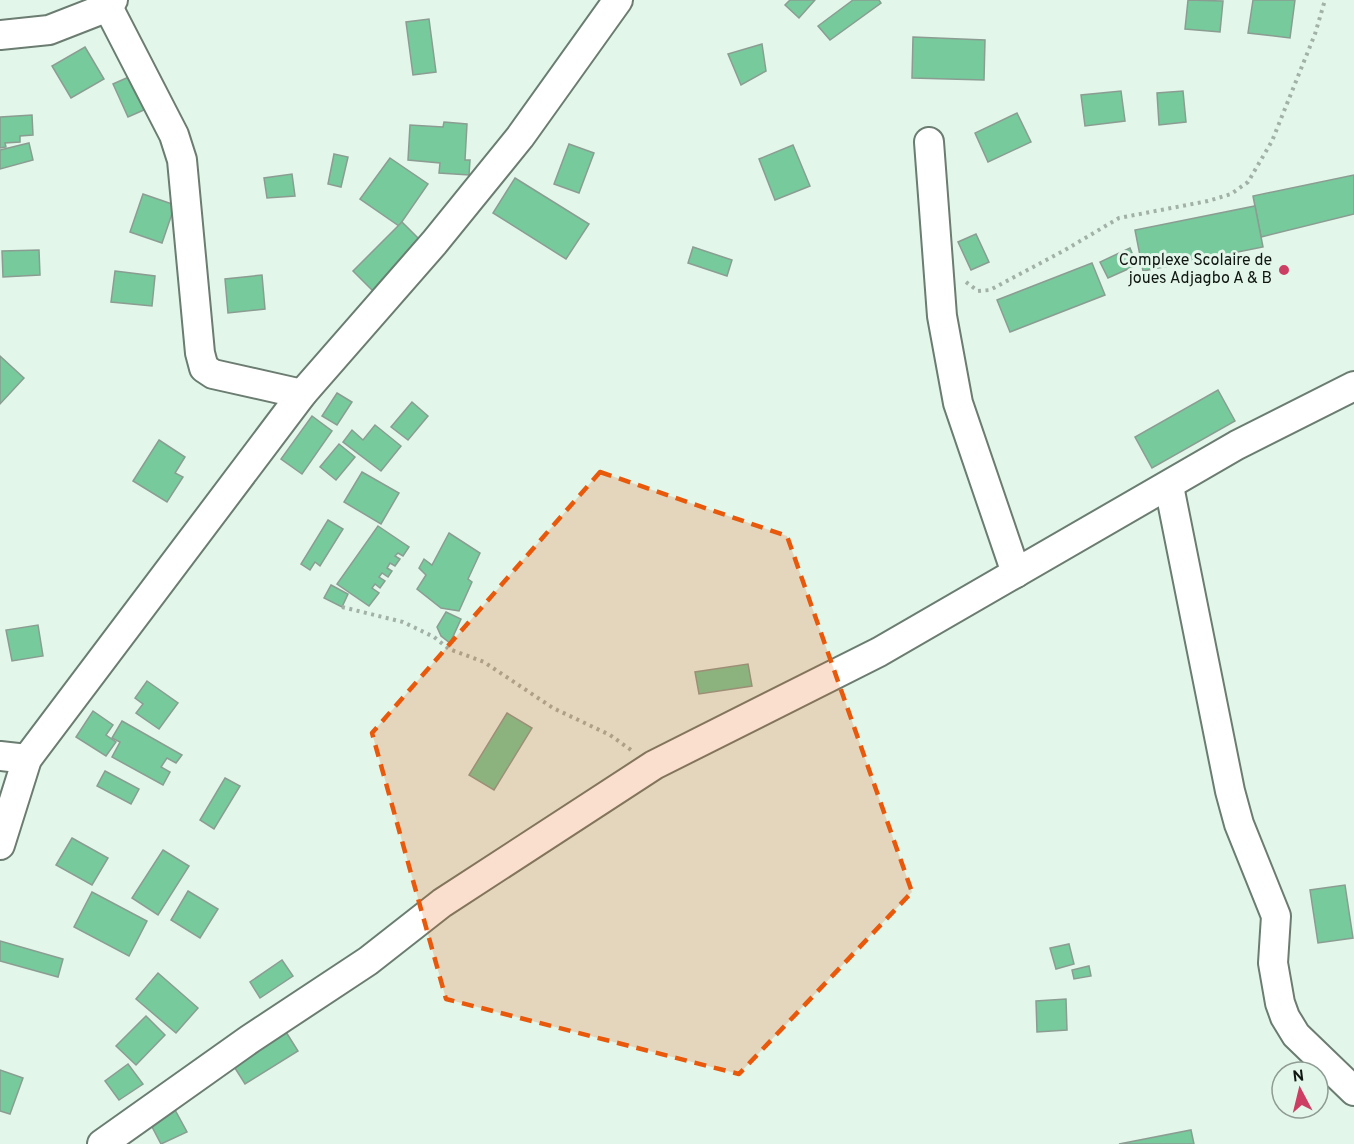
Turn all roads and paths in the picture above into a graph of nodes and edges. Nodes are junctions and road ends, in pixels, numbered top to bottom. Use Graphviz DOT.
graph roads {
  1 [pos="618,0"];
  2 [pos="1325,0"];
  3 [pos="110,4"];
  4 [pos="0,35"];
  5 [pos="929,142"];
  6 [pos="962,278"];
  7 [pos="1354,386"];
  8 [pos="302,394"];
  9 [pos="1169,486"];
  10 [pos="1016,573"];
  11 [pos="342,607"];
  12 [pos="14,757"];
  13 [pos="654,765"];
  14 [pos="0,845"];
  15 [pos="1354,1091"];
  16 [pos="102,1144"];
  1 -- 8 [label="street"];
  2 -- 6 [label="path"];
  3 -- 4 [label="street"];
  3 -- 8 [label="street"];
  5 -- 10 [label="street"];
  7 -- 9 [label="street"];
  8 -- 12 [label="street"];
  9 -- 10 [label="street"];
  9 -- 15 [label="street"];
  10 -- 13 [label="street"];
  11 -- 13 [label="path"];
  12 -- 14 [label="street"];
  13 -- 16 [label="street"];
}
